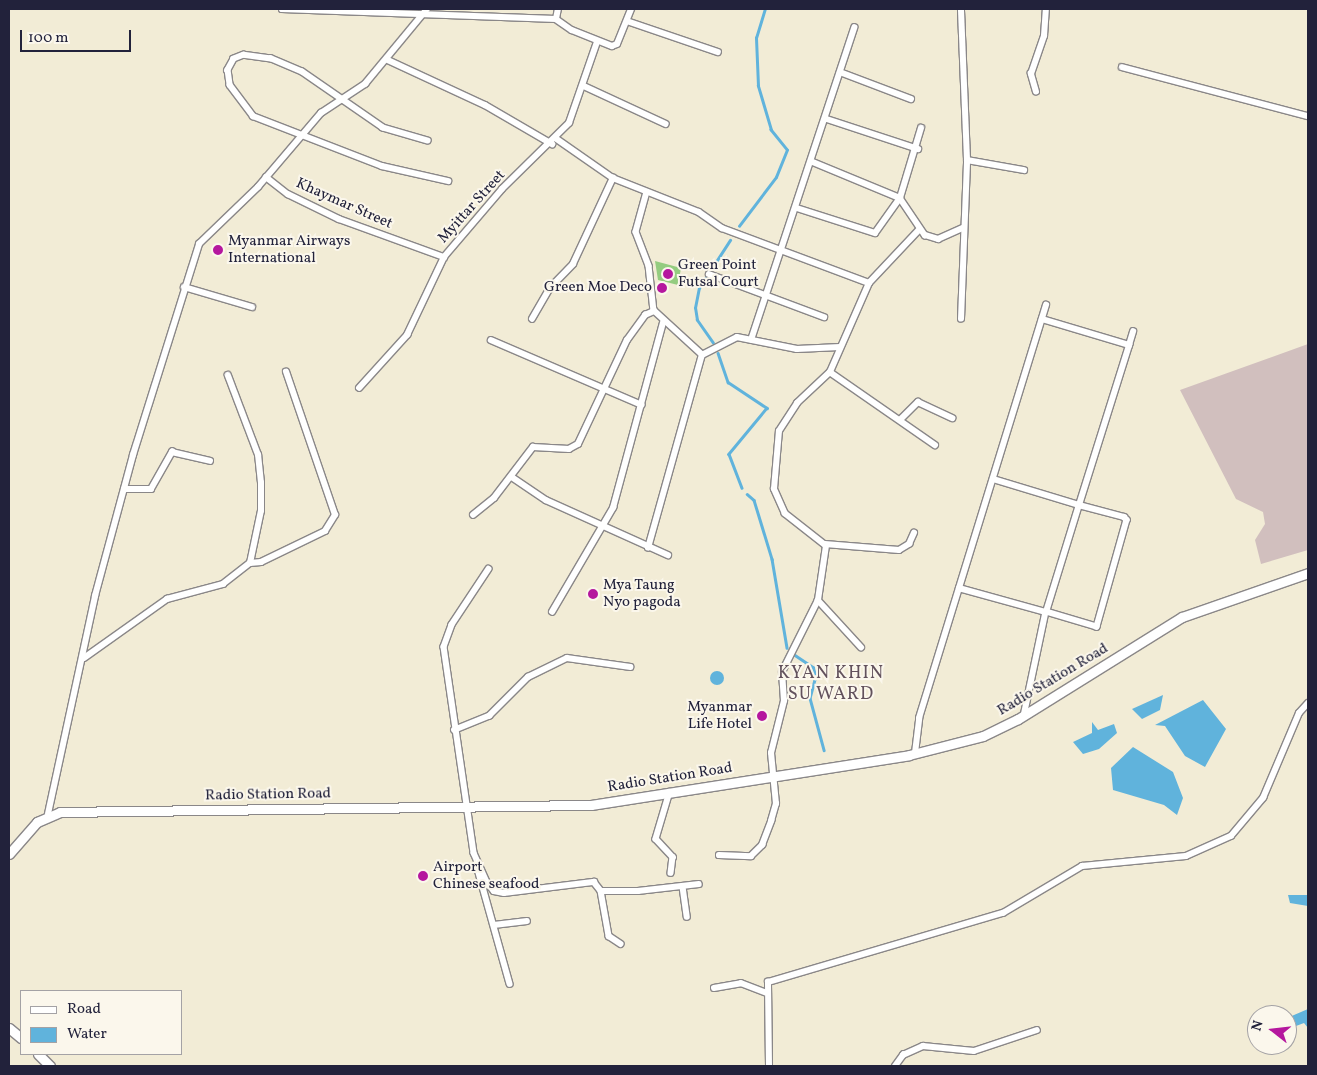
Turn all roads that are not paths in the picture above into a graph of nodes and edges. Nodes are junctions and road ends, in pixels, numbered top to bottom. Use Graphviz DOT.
graph roads {
  1 [pos="282,9"];
  2 [pos="427,9"];
  3 [pos="558,9"];
  4 [pos="631,9"];
  5 [pos="961,9"];
  6 [pos="1046,9"];
  7 [pos="422,16"];
  8 [pos="556,18"];
  9 [pos="627,21"];
  10 [pos="854,28"];
  11 [pos="597,42"];
  12 [pos="718,52"];
  13 [pos="388,60"];
  14 [pos="1122,67"];
  15 [pos="840,72"];
  16 [pos="584,86"];
  17 [pos="1036,92"];
  18 [pos="911,99"];
  19 [pos="341,100"];
  20 [pos="1308,116"];
  21 [pos="827,119"];
  22 [pos="666,124"];
  23 [pos="921,128"];
  24 [pos="302,134"];
  25 [pos="428,142"];
  26 [pos="555,142"];
  27 [pos="918,149"];
  28 [pos="967,160"];
  29 [pos="813,162"];
  30 [pos="1024,170"];
  31 [pos="266,177"];
  32 [pos="613,178"];
  33 [pos="448,181"];
  34 [pos="647,192"];
  35 [pos="900,198"];
  36 [pos="797,208"];
  37 [pos="963,228"];
  38 [pos="919,230"];
  39 [pos="782,249"];
  40 [pos="444,257"];
  41 [pos="709,274"];
  42 [pos="869,283"];
  43 [pos="184,287"];
  44 [pos="766,296"];
  45 [pos="1046,305"];
  46 [pos="252,307"];
  47 [pos="654,311"];
  48 [pos="824,317"];
  49 [pos="532,319"];
  50 [pos="961,319"];
  51 [pos="1042,319"];
  52 [pos="663,323"];
  53 [pos="1133,332"];
  54 [pos="491,340"];
  55 [pos="751,340"];
  56 [pos="1129,345"];
  57 [pos="840,347"];
  58 [pos="702,355"];
  59 [pos="286,372"];
  60 [pos="830,372"];
  61 [pos="228,376"];
  62 [pos="359,388"];
  63 [pos="604,388"];
  64 [pos="642,405"];
  65 [pos="952,418"];
  66 [pos="901,419"];
  67 [pos="935,445"];
  68 [pos="210,461"];
  69 [pos="512,477"];
  70 [pos="993,479"];
  71 [pos="124,489"];
  72 [pos="1080,505"];
  73 [pos="473,515"];
  74 [pos="602,528"];
  75 [pos="914,533"];
  76 [pos="825,544"];
  77 [pos="648,548"];
  78 [pos="668,555"];
  79 [pos="250,563"];
  80 [pos="489,569"];
  81 [pos="1308,572"];
  82 [pos="959,588"];
  83 [pos="818,600"];
  84 [pos="552,612"];
  85 [pos="1046,612"];
  86 [pos="860,648"];
  87 [pos="84,658"];
  88 [pos="630,667"];
  89 [pos="1308,703"];
  90 [pos="1024,716"];
  91 [pos="454,730"];
  92 [pos="915,754"];
  93 [pos="772,777"];
  94 [pos="670,792"];
  95 [pos="466,808"];
  96 [pos="48,814"];
  97 [pos="9,854"];
  98 [pos="719,855"];
  99 [pos="478,864"];
  100 [pos="671,873"];
  101 [pos="699,884"];
  102 [pos="682,887"];
  103 [pos="601,891"];
  104 [pos="687,917"];
  105 [pos="528,921"];
  106 [pos="494,925"];
  107 [pos="621,944"];
  108 [pos="510,984"];
  109 [pos="714,988"];
  110 [pos="765,992"];
  111 [pos="9,1028"];
  112 [pos="1037,1030"];
  113 [pos="20,1037"];
  114 [pos="39,1055"];
  115 [pos="50,1066"];
  116 [pos="769,1066"];
  117 [pos="895,1066"];
  1 -- 7 [label="street"];
  2 -- 7 [label="street"];
  3 -- 8 [label="street"];
  4 -- 9 [label="street"];
  5 -- 28 [label="street"];
  6 -- 17 [label="street"];
  7 -- 8 [label="street"];
  7 -- 13 [label="street"];
  8 -- 11 [label="street"];
  9 -- 11 [label="street"];
  9 -- 12 [label="street"];
  10 -- 15 [label="street"];
  11 -- 16 [label="street, Myittar Street"];
  13 -- 19 [label="street"];
  13 -- 26 [label="street"];
  14 -- 20 [label="street"];
  15 -- 18 [label="street"];
  15 -- 21 [label="street"];
  16 -- 22 [label="street"];
  16 -- 26 [label="street, Myittar Street"];
  19 -- 24 [label="street"];
  19 -- 24 [label="street"];
  19 -- 25 [label="street"];
  21 -- 27 [label="street"];
  21 -- 29 [label="street"];
  23 -- 27 [label="street"];
  24 -- 31 [label="street"];
  24 -- 33 [label="street"];
  26 -- 32 [label="street"];
  26 -- 40 [label="street, Myittar Street"];
  27 -- 35 [label="street"];
  28 -- 30 [label="street"];
  28 -- 37 [label="street"];
  29 -- 35 [label="street"];
  29 -- 36 [label="street"];
  31 -- 40 [label="street, Khaymar Street"];
  31 -- 43 [label="street"];
  32 -- 34 [label="street"];
  32 -- 49 [label="street"];
  34 -- 39 [label="street"];
  34 -- 47 [label="street"];
  35 -- 36 [label="street"];
  35 -- 38 [label="street"];
  36 -- 39 [label="street"];
  37 -- 38 [label="street"];
  37 -- 50 [label="street"];
  38 -- 42 [label="street"];
  39 -- 42 [label="street"];
  39 -- 44 [label="street"];
  40 -- 62 [label="street, Myittar Street"];
  41 -- 44 [label="street"];
  42 -- 57 [label="street"];
  43 -- 46 [label="street"];
  43 -- 71 [label="street"];
  44 -- 48 [label="street"];
  44 -- 55 [label="street"];
  45 -- 51 [label="street"];
  47 -- 52 [label="street"];
  47 -- 63 [label="street"];
  51 -- 56 [label="street"];
  51 -- 70 [label="street"];
  52 -- 58 [label="street"];
  52 -- 64 [label="street"];
  53 -- 56 [label="street"];
  54 -- 63 [label="street"];
  55 -- 57 [label="street"];
  55 -- 58 [label="street"];
  56 -- 72 [label="street"];
  57 -- 60 [label="street"];
  58 -- 77 [label="street"];
  59 -- 79 [label="street"];
  60 -- 66 [label="street"];
  60 -- 76 [label="street"];
  61 -- 79 [label="street"];
  63 -- 64 [label="street"];
  63 -- 69 [label="street"];
  64 -- 74 [label="street"];
  65 -- 66 [label="street"];
  66 -- 67 [label="street"];
  68 -- 71 [label="street"];
  69 -- 73 [label="street"];
  69 -- 74 [label="street"];
  70 -- 72 [label="street"];
  70 -- 82 [label="street"];
  71 -- 87 [label="street"];
  72 -- 85 [label="street"];
  72 -- 85 [label="street"];
  74 -- 77 [label="street"];
  74 -- 84 [label="street"];
  75 -- 76 [label="street"];
  76 -- 83 [label="street"];
  77 -- 78 [label="street"];
  79 -- 87 [label="street"];
  80 -- 91 [label="street"];
  81 -- 90 [label="main road, Radio Station Road"];
  82 -- 85 [label="street"];
  82 -- 92 [label="street"];
  83 -- 86 [label="street"];
  83 -- 93 [label="street"];
  85 -- 90 [label="street"];
  87 -- 96 [label="street"];
  88 -- 91 [label="street"];
  89 -- 110 [label="street"];
  90 -- 92 [label="main road, Radio Station Road"];
  91 -- 95 [label="street"];
  92 -- 93 [label="main road, Radio Station Road"];
  93 -- 94 [label="main road, Radio Station Road"];
  93 -- 98 [label="street"];
  94 -- 95 [label="main road, Radio Station Road"];
  94 -- 100 [label="street"];
  95 -- 96 [label="main road, Radio Station Road"];
  95 -- 99 [label="street"];
  96 -- 97 [label="main road"];
  99 -- 103 [label="street"];
  99 -- 106 [label="street"];
  101 -- 102 [label="street"];
  102 -- 103 [label="street"];
  102 -- 104 [label="street"];
  103 -- 107 [label="street"];
  105 -- 106 [label="street"];
  106 -- 108 [label="street"];
  109 -- 110 [label="street"];
  110 -- 116 [label="street"];
  111 -- 113 [label="main road"];
  112 -- 117 [label="street"];
  114 -- 115 [label="main road"];
}
